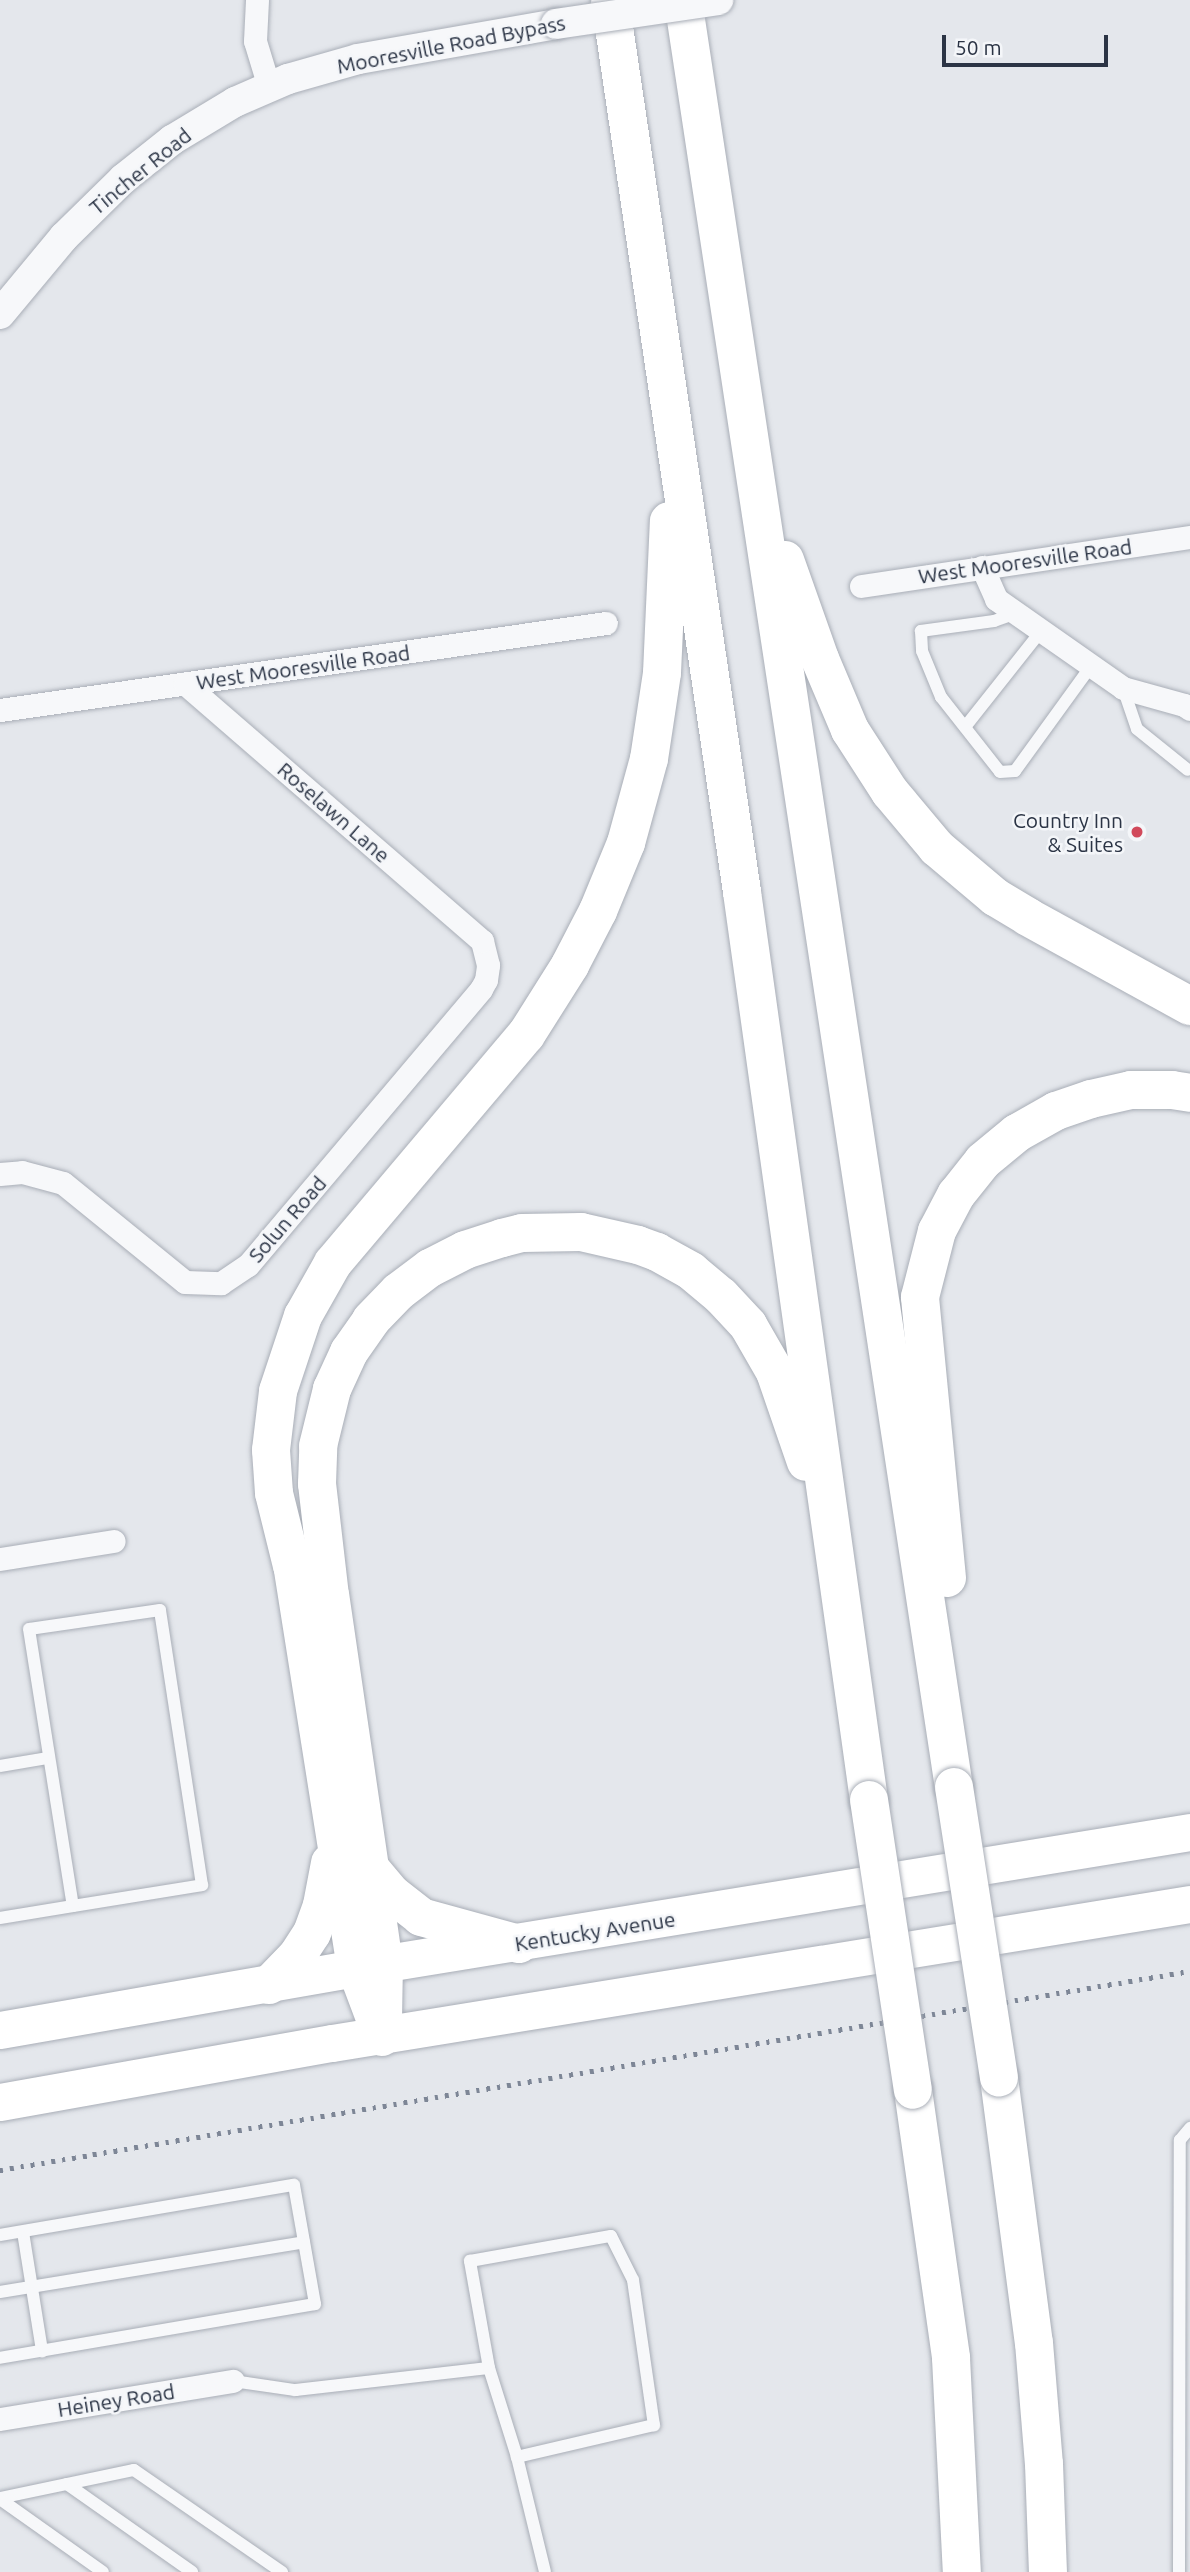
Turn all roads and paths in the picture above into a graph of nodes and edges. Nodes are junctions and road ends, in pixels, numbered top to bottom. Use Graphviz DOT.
graph roads {
  1 [pos="257,0"];
  2 [pos="610,0"];
  3 [pos="683,0"];
  4 [pos="718,0"];
  5 [pos="269,87"];
  6 [pos="0,314"];
  7 [pos="673,428"];
  8 [pos="755,472"];
  9 [pos="1190,537"];
  10 [pos="982,567"];
  11 [pos="861,586"];
  12 [pos="1016,613"];
  13 [pos="606,623"];
  14 [pos="1041,631"];
  15 [pos="1091,666"];
  16 [pos="185,684"];
  17 [pos="1123,688"];
  18 [pos="1190,709"];
  19 [pos="0,710"];
  20 [pos="964,727"];
  21 [pos="1188,770"];
  22 [pos="482,941"];
  23 [pos="1190,1006"];
  24 [pos="1190,1093"];
  25 [pos="0,1174"];
  26 [pos="114,1541"];
  27 [pos="838,1558"];
  28 [pos="0,1559"];
  29 [pos="948,1747"];
  30 [pos="48,1758"];
  31 [pos="0,1766"];
  32 [pos="1190,1832"];
  33 [pos="334,1844"];
  34 [pos="370,1868"];
  35 [pos="1190,1904"];
  36 [pos="74,1906"];
  37 [pos="0,1918"];
  38 [pos="519,1944"];
  39 [pos="370,1966"];
  40 [pos="269,1985"];
  41 [pos="0,2031"];
  42 [pos="382,2037"];
  43 [pos="0,2102"];
  44 [pos="1190,2128"];
  45 [pos="23,2232"];
  46 [pos="0,2235"];
  47 [pos="304,2242"];
  48 [pos="32,2286"];
  49 [pos="0,2292"];
  50 [pos="42,2351"];
  51 [pos="0,2358"];
  52 [pos="489,2368"];
  53 [pos="233,2381"];
  54 [pos="0,2419"];
  55 [pos="517,2457"];
  56 [pos="67,2484"];
  57 [pos="0,2498"];
  58 [pos="103,2572"];
  59 [pos="192,2572"];
  60 [pos="282,2572"];
  61 [pos="545,2572"];
  62 [pos="962,2572"];
  63 [pos="1048,2572"];
  64 [pos="1179,2572"];
  1 -- 5 [label="street"];
  2 -- 7 [label="highway"];
  3 -- 8 [label="highway"];
  4 -- 5 [label="street, Mooresville Road Bypass, bridge"];
  5 -- 6 [label="street, Tincher Road"];
  7 -- 27 [label="highway"];
  7 -- 33 [label="highway"];
  8 -- 23 [label="highway"];
  8 -- 29 [label="highway"];
  9 -- 10 [label="street, West Mooresville Road"];
  10 -- 11 [label="street, West Mooresville Road"];
  10 -- 12 [label="street"];
  12 -- 14 [label="street"];
  12 -- 20 [label="lane"];
  13 -- 16 [label="street, West Mooresville Road"];
  14 -- 15 [label="street"];
  14 -- 20 [label="lane"];
  15 -- 17 [label="street"];
  15 -- 20 [label="lane"];
  16 -- 19 [label="street, West Mooresville Road"];
  16 -- 22 [label="street, Roselawn Lane"];
  17 -- 18 [label="street"];
  17 -- 21 [label="lane"];
  22 -- 25 [label="street, Solun Road"];
  24 -- 29 [label="highway"];
  26 -- 28 [label="street"];
  27 -- 34 [label="highway"];
  27 -- 62 [label="highway, bridge"];
  29 -- 63 [label="highway, bridge"];
  30 -- 31 [label="lane"];
  30 -- 36 [label="lane"];
  30 -- 36 [label="lane"];
  32 -- 38 [label="main road, Kentucky Avenue"];
  33 -- 39 [label="highway"];
  33 -- 40 [label="highway"];
  34 -- 38 [label="highway"];
  34 -- 39 [label="highway"];
  35 -- 42 [label="main road"];
  36 -- 37 [label="lane"];
  38 -- 39 [label="main road, Kentucky Avenue"];
  39 -- 40 [label="main road, Kentucky Avenue"];
  39 -- 42 [label="highway"];
  40 -- 41 [label="main road, Kentucky Avenue"];
  42 -- 43 [label="main road"];
  44 -- 64 [label="lane"];
  45 -- 46 [label="lane"];
  45 -- 47 [label="lane"];
  45 -- 48 [label="lane"];
  47 -- 48 [label="lane"];
  47 -- 50 [label="lane"];
  48 -- 49 [label="lane"];
  48 -- 50 [label="lane"];
  50 -- 51 [label="lane"];
  52 -- 53 [label="lane"];
  52 -- 55 [label="lane"];
  52 -- 55 [label="lane"];
  53 -- 54 [label="street, Heiney Road"];
  55 -- 61 [label="lane"];
  56 -- 57 [label="lane"];
  56 -- 59 [label="lane"];
  56 -- 60 [label="lane"];
  57 -- 58 [label="lane"];
}
